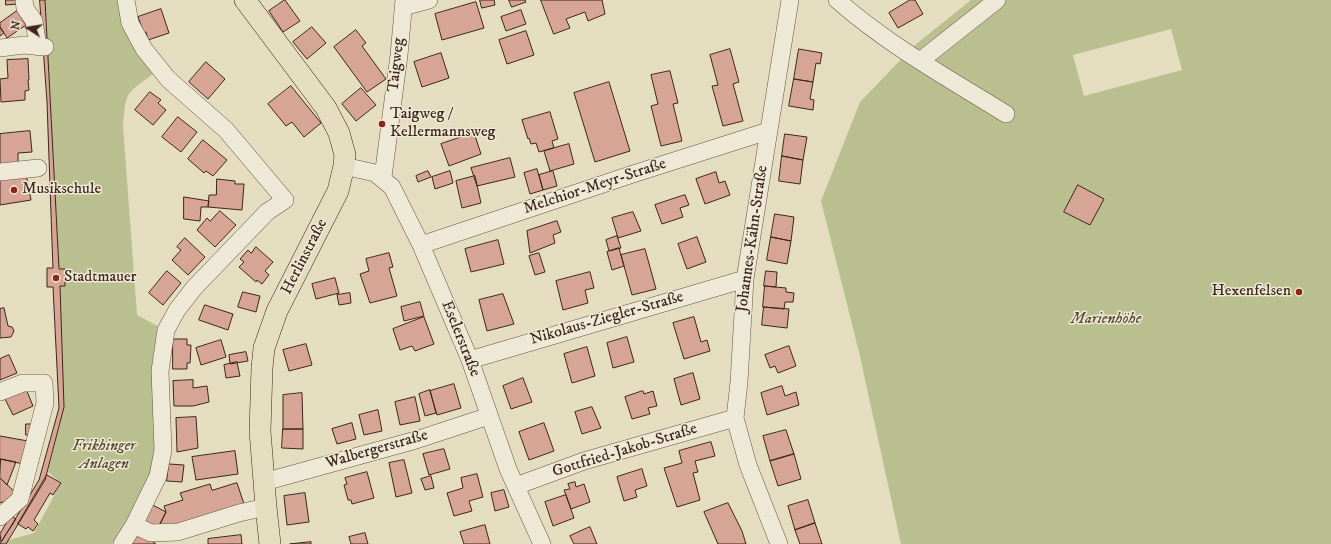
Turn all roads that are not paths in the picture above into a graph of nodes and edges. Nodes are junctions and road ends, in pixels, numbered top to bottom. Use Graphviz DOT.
graph roads {
  1 [pos="24,0"];
  2 [pos="126,0"];
  3 [pos="245,0"];
  4 [pos="429,0"];
  5 [pos="790,0"];
  6 [pos="837,0"];
  7 [pos="997,0"];
  8 [pos="404,3"];
  9 [pos="0,48"];
  10 [pos="920,61"];
  11 [pos="1006,114"];
  12 [pos="768,131"];
  13 [pos="344,166"];
  14 [pos="38,168"];
  15 [pos="0,172"];
  16 [pos="383,177"];
  17 [pos="422,245"];
  18 [pos="745,279"];
  19 [pos="470,360"];
  20 [pos="0,392"];
  21 [pos="489,416"];
  22 [pos="735,418"];
  23 [pos="264,482"];
  24 [pos="516,486"];
  25 [pos="266,507"];
  26 [pos="0,517"];
  27 [pos="134,525"];
  28 [pos="122,544"];
  29 [pos="270,544"];
  30 [pos="542,544"];
  31 [pos="780,544"];
  1 -- 9 [label="street"];
  2 -- 27 [label="street"];
  3 -- 13 [label="main road, Herlinstraße"];
  4 -- 8 [label="street"];
  5 -- 12 [label="street, Johannes-Kähn-Straße"];
  6 -- 10 [label="street"];
  7 -- 10 [label="street"];
  8 -- 16 [label="street, Taigweg"];
  10 -- 11 [label="street"];
  12 -- 17 [label="street, Melchior-Meyr-Straße"];
  12 -- 18 [label="street, Johannes-Kähn-Straße"];
  13 -- 16 [label="street"];
  13 -- 23 [label="main road, Herlinstraße"];
  14 -- 15 [label="street"];
  16 -- 17 [label="street, Eselerstraße"];
  17 -- 19 [label="street, Eselerstraße"];
  18 -- 19 [label="street, Nikolaus-Ziegler-Straße"];
  18 -- 22 [label="street, Johannes-Kähn-Straße"];
  19 -- 21 [label="street, Eselerstraße"];
  20 -- 26 [label="street"];
  21 -- 23 [label="street, Walbergerstraße"];
  21 -- 24 [label="street, Eselerstraße"];
  22 -- 24 [label="street, Gottfried-Jakob-Straße"];
  22 -- 31 [label="street, Johannes-Kähn-Straße"];
  23 -- 25 [label="main road, Herlinstraße"];
  24 -- 30 [label="street, Eselerstraße"];
  25 -- 27 [label="street"];
  25 -- 29 [label="main road, Herlinstraße"];
  27 -- 28 [label="street"];
}
